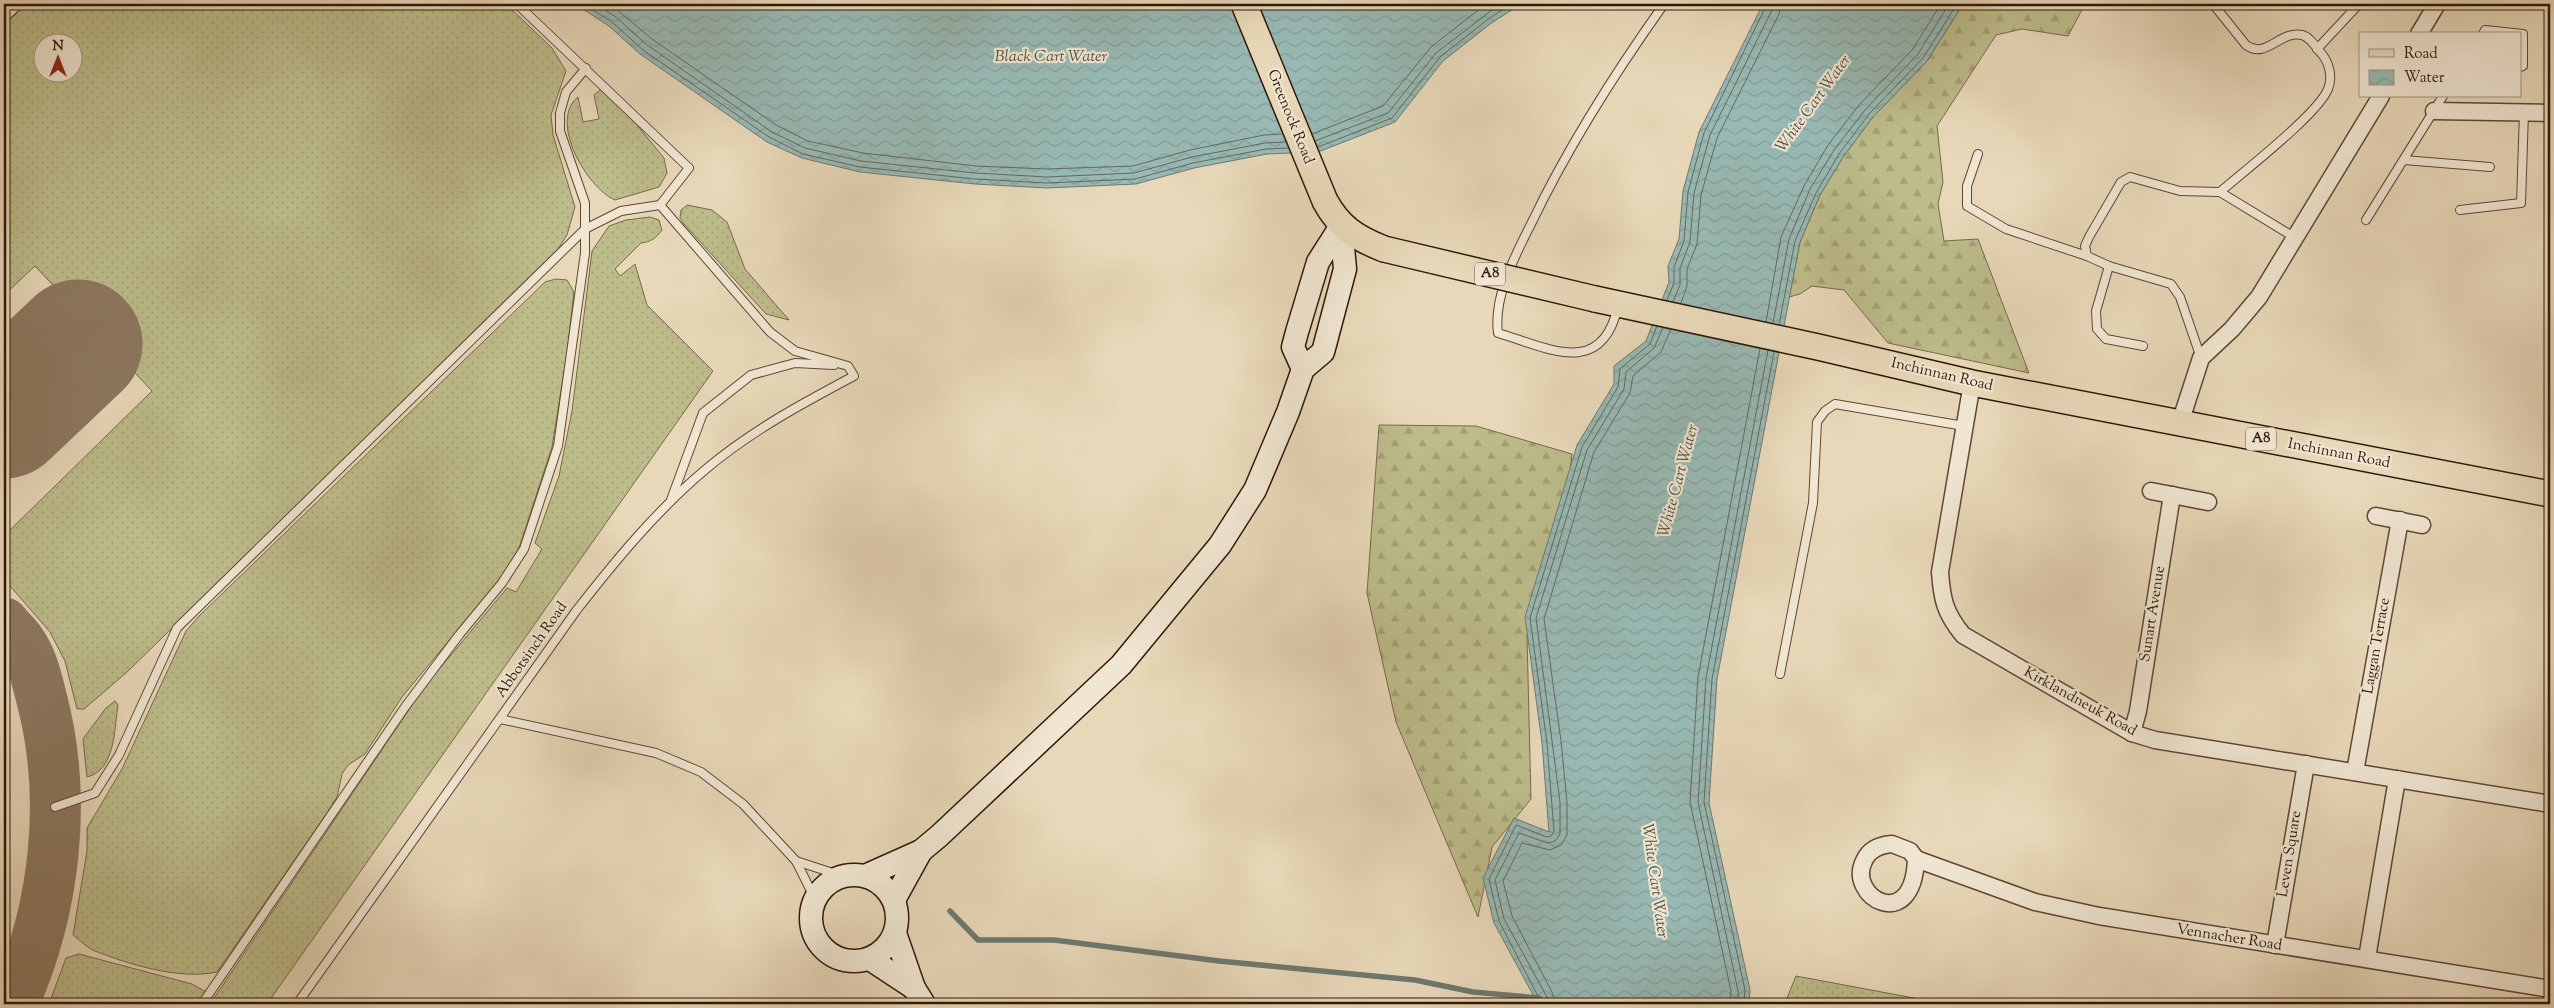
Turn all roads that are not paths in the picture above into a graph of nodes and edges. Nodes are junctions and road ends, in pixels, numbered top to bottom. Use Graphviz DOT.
graph roads {
  1 [pos="19,4"];
  2 [pos="517,4"];
  3 [pos="1244,4"];
  4 [pos="1664,4"];
  5 [pos="2213,4"];
  6 [pos="2359,4"];
  7 [pos="2438,4"];
  8 [pos="4,18"];
  9 [pos="2420,32"];
  10 [pos="2484,32"];
  11 [pos="2504,32"];
  12 [pos="2522,34"];
  13 [pos="2317,48"];
  14 [pos="2522,66"];
  15 [pos="586,68"];
  16 [pos="2380,98"];
  17 [pos="2442,98"];
  18 [pos="2434,111"];
  19 [pos="2524,112"];
  20 [pos="2550,113"];
  21 [pos="1978,154"];
  22 [pos="2404,160"];
  23 [pos="2490,167"];
  24 [pos="2220,192"];
  25 [pos="660,206"];
  26 [pos="2460,210"];
  27 [pos="2366,220"];
  28 [pos="1342,226"];
  29 [pos="585,229"];
  30 [pos="2294,237"];
  31 [pos="2087,256"];
  32 [pos="2110,266"];
  33 [pos="1618,304"];
  34 [pos="2143,346"];
  35 [pos="2201,358"];
  36 [pos="848,366"];
  37 [pos="1303,369"];
  38 [pos="1972,383"];
  39 [pos="2180,423"];
  40 [pos="1964,426"];
  41 [pos="2151,491"];
  42 [pos="2550,494"];
  43 [pos="2172,495"];
  44 [pos="2208,502"];
  45 [pos="670,503"];
  46 [pos="2376,516"];
  47 [pos="2400,520"];
  48 [pos="2422,525"];
  49 [pos="1780,674"];
  50 [pos="500,719"];
  51 [pos="2132,733"];
  52 [pos="2306,764"];
  53 [pos="2355,772"];
  54 [pos="2397,779"];
  55 [pos="2550,804"];
  56 [pos="55,807"];
  57 [pos="921,851"];
  58 [pos="1916,859"];
  59 [pos="796,861"];
  60 [pos="842,876"];
  61 [pos="865,876"];
  62 [pos="814,899"];
  63 [pos="894,900"];
  64 [pos="895,933"];
  65 [pos="2275,945"];
  66 [pos="2367,958"];
  67 [pos="870,959"];
  68 [pos="2550,989"];
  69 [pos="919,996"];
  70 [pos="202,1004"];
  71 [pos="297,1004"];
  1 -- 8 [label="lane"];
  2 -- 15 [label="lane"];
  3 -- 28 [label="main road, Greenock Road / A8"];
  4 -- 33 [label="lane"];
  5 -- 13 [label="lane"];
  6 -- 13 [label="lane"];
  7 -- 9 [label="street"];
  10 -- 11 [label="lane"];
  12 -- 14 [label="lane"];
  13 -- 24 [label="lane"];
  15 -- 25 [label="lane"];
  15 -- 29 [label="lane"];
  16 -- 30 [label="street"];
  17 -- 18 [label="lane"];
  18 -- 19 [label="street"];
  18 -- 22 [label="lane"];
  19 -- 20 [label="street"];
  19 -- 26 [label="lane"];
  21 -- 31 [label="lane"];
  22 -- 23 [label="lane"];
  22 -- 27 [label="lane"];
  24 -- 30 [label="lane"];
  24 -- 31 [label="lane"];
  25 -- 29 [label="lane"];
  25 -- 36 [label="lane"];
  28 -- 33 [label="main road, Inchinnan Road / A8, bridge"];
  28 -- 37 [label="street"];
  28 -- 37 [label="street"];
  29 -- 56 [label="lane"];
  29 -- 70 [label="lane"];
  30 -- 35 [label="street"];
  31 -- 32 [label="lane"];
  32 -- 34 [label="lane"];
  32 -- 35 [label="lane"];
  33 -- 38 [label="main road, Inchinnan Road / A8"];
  35 -- 39 [label="street"];
  36 -- 45 [label="lane, Abbotsinch Road"];
  36 -- 45 [label="lane"];
  37 -- 57 [label="street"];
  38 -- 39 [label="main road, Inchinnan Road / A8"];
  38 -- 40 [label="street, Kirklandneuk Road"];
  39 -- 42 [label="main road, Inchinnan Road / A8"];
  40 -- 49 [label="lane"];
  40 -- 51 [label="street, Kirklandneuk Road"];
  41 -- 43 [label="street"];
  43 -- 44 [label="street"];
  43 -- 51 [label="street, Sunart Avenue"];
  45 -- 50 [label="lane, Abbotsinch Road"];
  46 -- 47 [label="street"];
  47 -- 48 [label="street"];
  47 -- 53 [label="street, Laggan Terrace"];
  50 -- 59 [label="lane"];
  50 -- 71 [label="lane, Abbotsinch Road"];
  51 -- 52 [label="street, Kirklandneuk Road"];
  52 -- 53 [label="street, Kirklandneuk Road"];
  52 -- 65 [label="street, Leven Square"];
  53 -- 54 [label="street, Kirklandneuk Road"];
  54 -- 55 [label="street, Kirklandneuk Road"];
  54 -- 66 [label="street"];
  57 -- 61 [label="street"];
  57 -- 63 [label="street"];
  58 -- 65 [label="street, Vennacher Road"];
  59 -- 60 [label="lane"];
  59 -- 62 [label="lane"];
  60 -- 61 [label="street"];
  60 -- 62 [label="street"];
  61 -- 63 [label="street"];
  62 -- 67 [label="street"];
  63 -- 64 [label="street"];
  64 -- 67 [label="street"];
  64 -- 69 [label="street"];
  65 -- 66 [label="street, Vennacher Road"];
  66 -- 68 [label="street, Vennacher Road"];
  67 -- 69 [label="street"];
}
